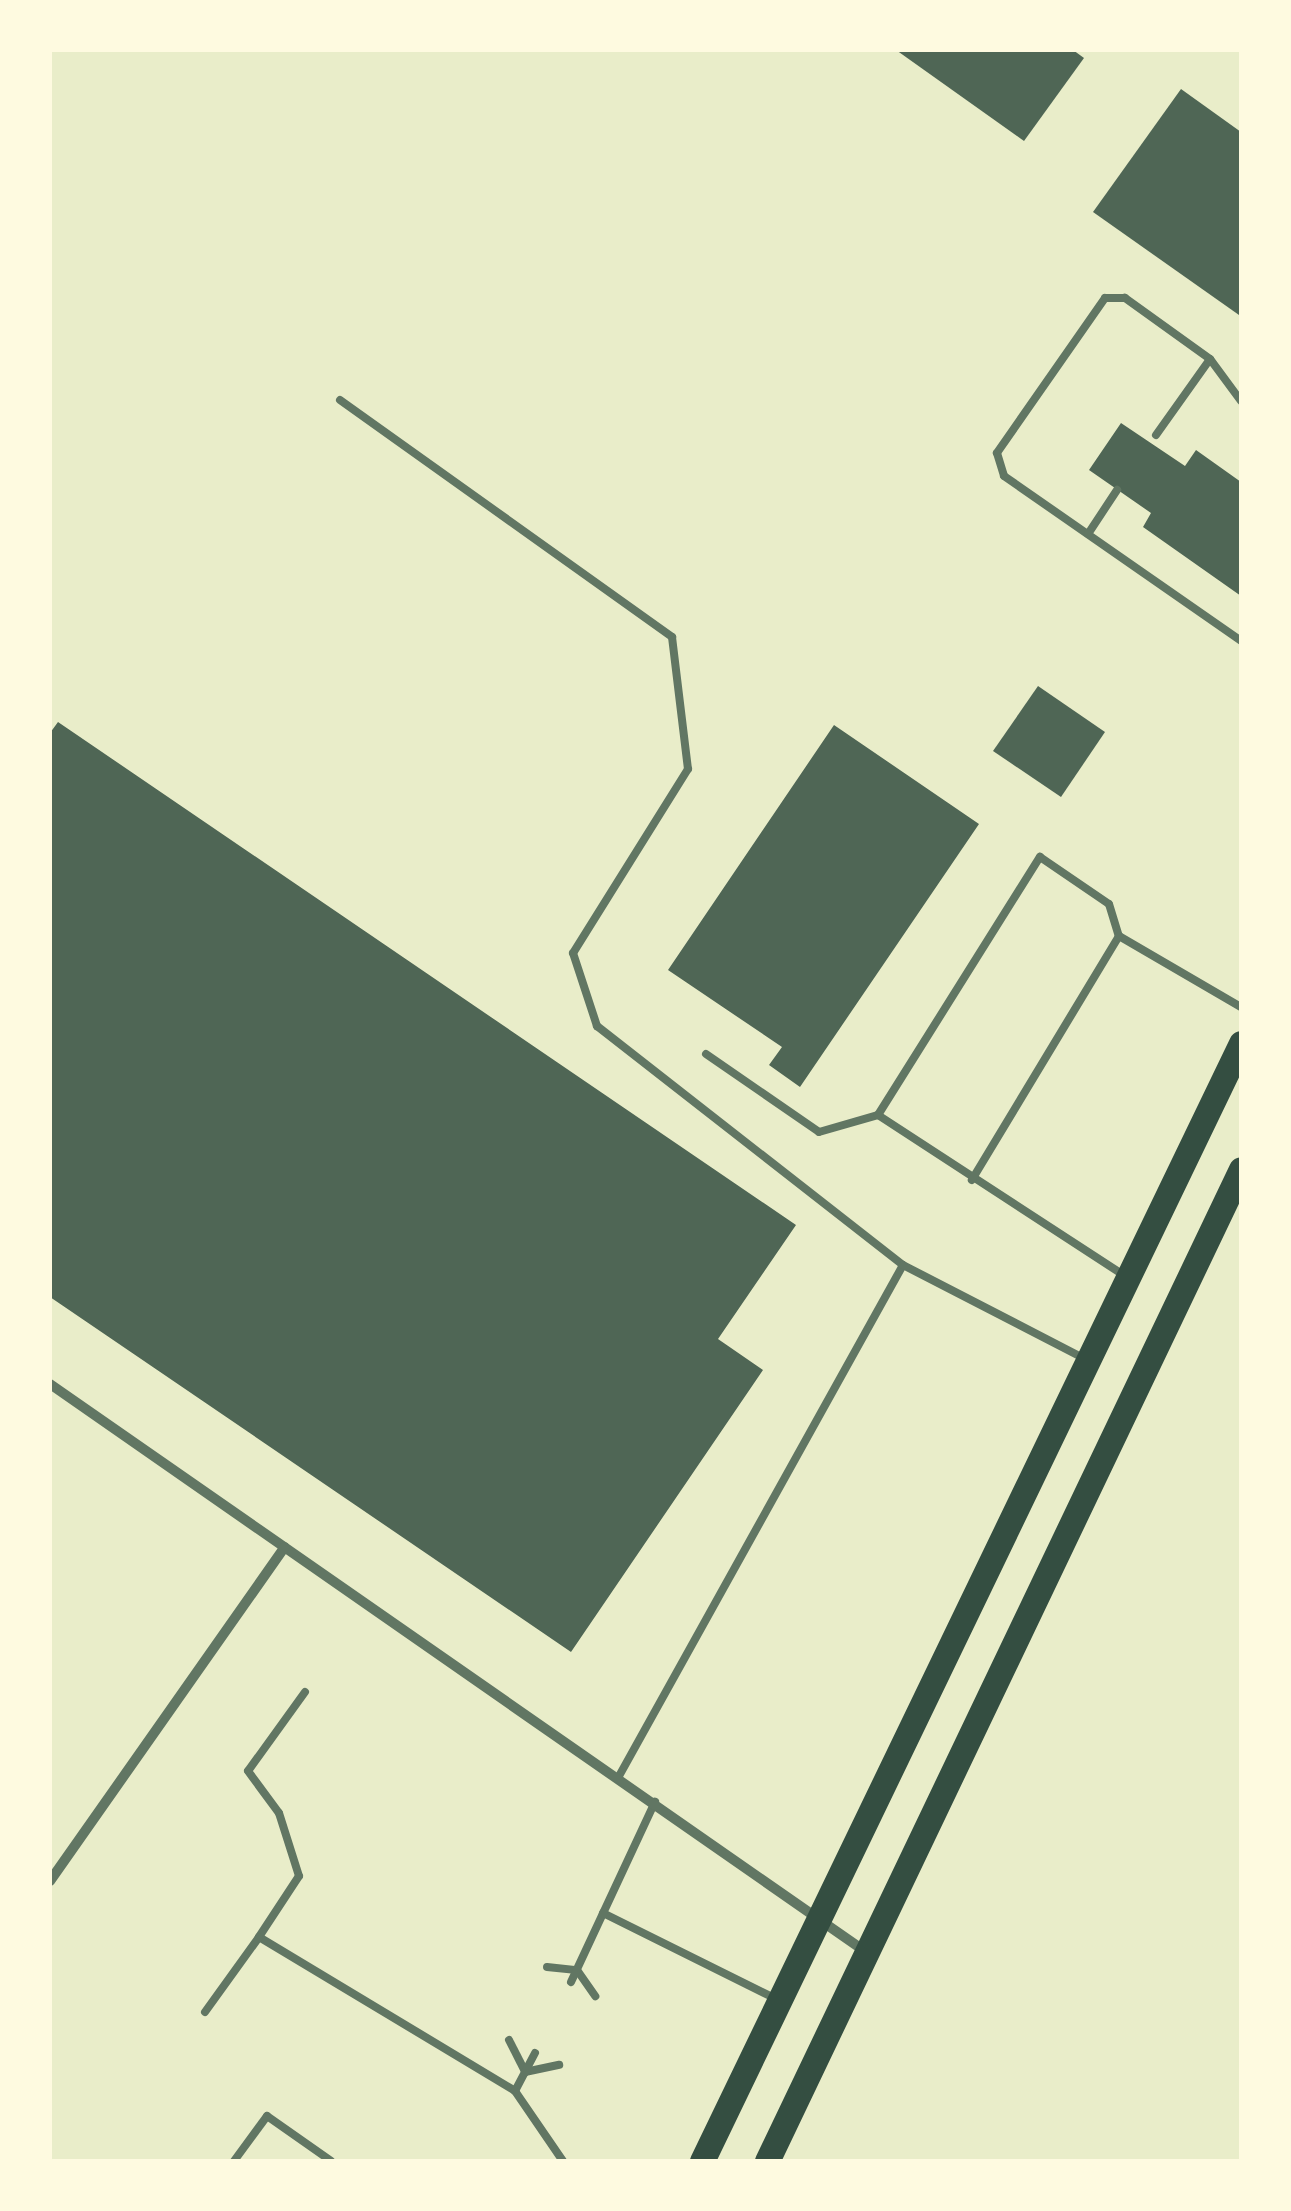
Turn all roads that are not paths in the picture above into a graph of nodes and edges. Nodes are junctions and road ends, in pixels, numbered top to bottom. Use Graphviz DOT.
graph roads {
  1 [pos="1210,360"];
  2 [pos="340,400"];
  3 [pos="1241,402"];
  4 [pos="1156,435"];
  5 [pos="1117,490"];
  6 [pos="1088,534"];
  7 [pos="1241,641"];
  8 [pos="1119,936"];
  9 [pos="1241,1007"];
  10 [pos="1241,1043"];
  11 [pos="706,1054"];
  12 [pos="878,1115"];
  13 [pos="1241,1169"];
  14 [pos="972,1180"];
  15 [pos="904,1265"];
  16 [pos="1126,1277"];
  17 [pos="1086,1360"];
  18 [pos="50,1384"];
  19 [pos="285,1547"];
  20 [pos="305,1692"];
  21 [pos="620,1776"];
  22 [pos="655,1802"];
  23 [pos="50,1880"];
  24 [pos="603,1913"];
  25 [pos="818,1919"];
  26 [pos="258,1937"];
  27 [pos="867,1953"];
  28 [pos="546,1967"];
  29 [pos="577,1970"];
  30 [pos="571,1982"];
  31 [pos="595,1996"];
  32 [pos="779,2000"];
  33 [pos="206,2012"];
  34 [pos="510,2040"];
  35 [pos="535,2053"];
  36 [pos="560,2065"];
  37 [pos="525,2072"];
  38 [pos="514,2091"];
  39 [pos="234,2161"];
  40 [pos="332,2161"];
  41 [pos="563,2161"];
  42 [pos="702,2161"];
  43 [pos="767,2161"];
  1 -- 3 [label="lane"];
  1 -- 4 [label="lane"];
  1 -- 6 [label="lane"];
  2 -- 15 [label="lane"];
  5 -- 6 [label="lane"];
  6 -- 7 [label="lane"];
  8 -- 9 [label="lane"];
  8 -- 12 [label="lane"];
  8 -- 14 [label="lane"];
  10 -- 16 [label="main road"];
  11 -- 12 [label="lane"];
  12 -- 14 [label="lane"];
  13 -- 27 [label="main road"];
  14 -- 16 [label="lane"];
  15 -- 17 [label="lane"];
  15 -- 21 [label="lane"];
  16 -- 17 [label="main road"];
  17 -- 25 [label="main road"];
  18 -- 19 [label="street"];
  19 -- 21 [label="street"];
  19 -- 23 [label="street"];
  20 -- 26 [label="lane"];
  21 -- 22 [label="street"];
  22 -- 24 [label="lane"];
  22 -- 25 [label="street"];
  24 -- 29 [label="lane"];
  24 -- 32 [label="lane"];
  25 -- 27 [label="street"];
  25 -- 32 [label="main road"];
  26 -- 33 [label="lane"];
  26 -- 38 [label="lane"];
  27 -- 43 [label="main road"];
  28 -- 29 [label="lane"];
  29 -- 30 [label="lane"];
  29 -- 31 [label="lane"];
  32 -- 42 [label="main road"];
  34 -- 37 [label="lane"];
  35 -- 37 [label="lane"];
  36 -- 37 [label="lane"];
  37 -- 38 [label="lane"];
  38 -- 41 [label="lane"];
  39 -- 40 [label="lane"];
}
